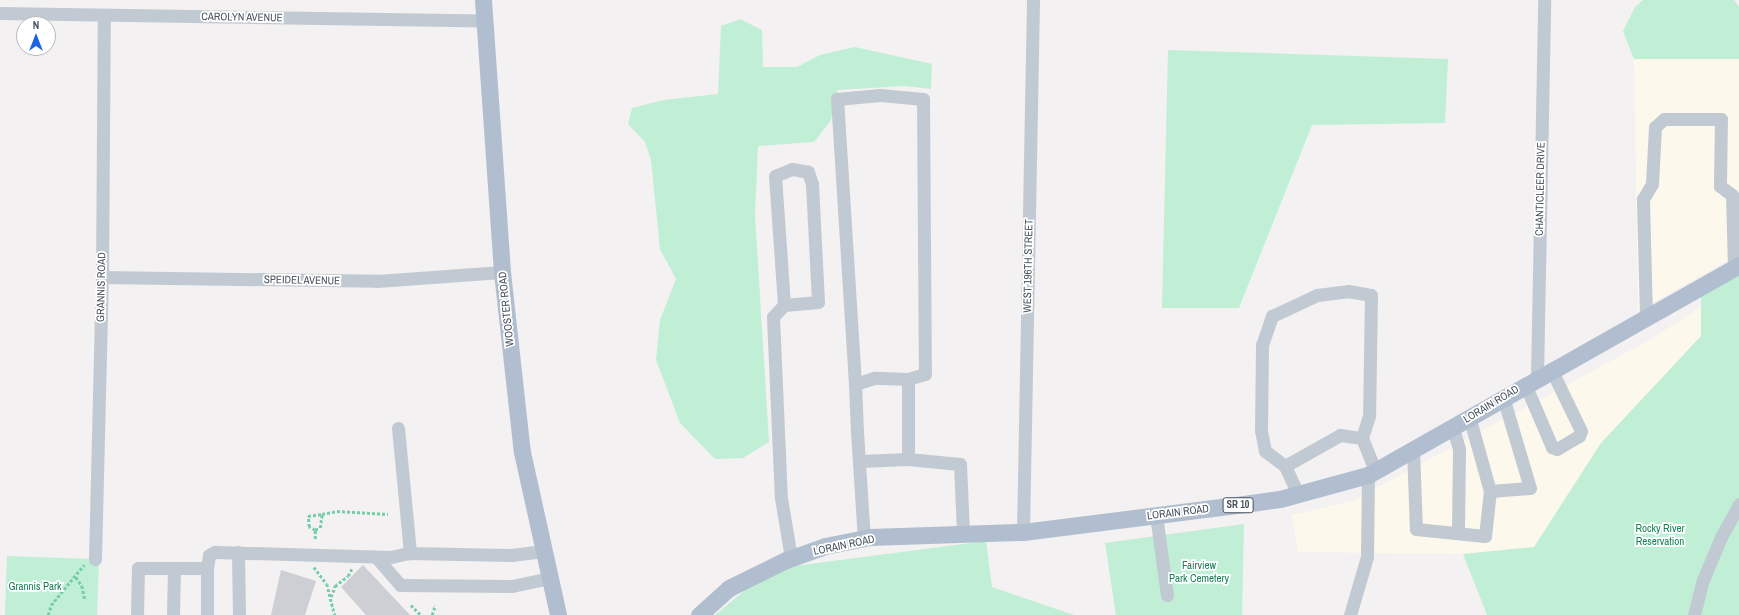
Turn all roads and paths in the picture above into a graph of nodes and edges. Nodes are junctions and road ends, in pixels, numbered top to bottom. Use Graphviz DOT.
graph roads {
  1 [pos="483,0"];
  2 [pos="1033,0"];
  3 [pos="1544,0"];
  4 [pos="0,13"];
  5 [pos="104,16"];
  6 [pos="484,21"];
  7 [pos="1736,267"];
  8 [pos="502,272"];
  9 [pos="102,277"];
  10 [pos="784,305"];
  11 [pos="1646,316"];
  12 [pos="1537,377"];
  13 [pos="908,379"];
  14 [pos="855,384"];
  15 [pos="1503,397"];
  16 [pos="1469,416"];
  17 [pos="398,428"];
  18 [pos="1453,428"];
  19 [pos="1362,438"];
  20 [pos="1413,449"];
  21 [pos="908,459"];
  22 [pos="860,461"];
  23 [pos="1285,466"];
  24 [pos="1372,472"];
  25 [pos="1490,491"];
  26 [pos="1298,494"];
  27 [pos="1739,504"];
  28 [pos="322,514"];
  29 [pos="388,514"];
  30 [pos="1156,515"];
  31 [pos="315,530"];
  32 [pos="1023,532"];
  33 [pos="1458,532"];
  34 [pos="963,534"];
  35 [pos="315,539"];
  36 [pos="864,539"];
  37 [pos="544,551"];
  38 [pos="238,552"];
  39 [pos="410,553"];
  40 [pos="376,556"];
  41 [pos="791,558"];
  42 [pos="94,559"];
  43 [pos="312,562"];
  44 [pos="354,563"];
  45 [pos="174,568"];
  46 [pos="207,568"];
  47 [pos="76,577"];
  48 [pos="550,578"];
  49 [pos="1167,595"];
  50 [pos="330,597"];
  51 [pos="85,600"];
  52 [pos="411,605"];
  53 [pos="435,605"];
  54 [pos="48,615"];
  55 [pos="137,615"];
  56 [pos="173,615"];
  57 [pos="207,615"];
  58 [pos="239,615"];
  59 [pos="335,615"];
  60 [pos="421,615"];
  61 [pos="432,615"];
  62 [pos="558,615"];
  63 [pos="699,615"];
  64 [pos="1350,615"];
  65 [pos="1694,615"];
  1 -- 6 [label="main road, WOOSTER ROAD"];
  2 -- 32 [label="street, WEST 196TH STREET"];
  3 -- 12 [label="street, CHANTICLEER DRIVE"];
  4 -- 5 [label="street, CAROLYN AVENUE"];
  5 -- 6 [label="street, CAROLYN AVENUE"];
  5 -- 9 [label="street, GRANNIS ROAD"];
  6 -- 8 [label="main road, WOOSTER ROAD"];
  7 -- 11 [label="main road, LORAIN ROAD / SR 10"];
  7 -- 11 [label="street"];
  8 -- 9 [label="street, SPEIDEL AVENUE"];
  8 -- 37 [label="main road, WOOSTER ROAD"];
  9 -- 42 [label="street, GRANNIS ROAD"];
  10 -- 10 [label="street"];
  10 -- 41 [label="street"];
  11 -- 12 [label="main road, LORAIN ROAD / SR 10"];
  12 -- 12 [label="street"];
  12 -- 15 [label="main road, LORAIN ROAD / SR 10"];
  13 -- 14 [label="street"];
  13 -- 14 [label="street"];
  13 -- 21 [label="street"];
  14 -- 22 [label="street"];
  15 -- 16 [label="main road, LORAIN ROAD / SR 10"];
  15 -- 25 [label="street"];
  16 -- 18 [label="main road, LORAIN ROAD / SR 10"];
  16 -- 25 [label="street"];
  17 -- 39 [label="street"];
  18 -- 20 [label="main road, LORAIN ROAD / SR 10"];
  18 -- 33 [label="street"];
  19 -- 23 [label="street"];
  19 -- 23 [label="street"];
  19 -- 24 [label="street"];
  20 -- 24 [label="main road, LORAIN ROAD / SR 10"];
  20 -- 33 [label="street"];
  21 -- 22 [label="street"];
  21 -- 34 [label="street"];
  22 -- 36 [label="street"];
  23 -- 26 [label="street"];
  24 -- 26 [label="main road, LORAIN ROAD / SR 10"];
  24 -- 64 [label="street"];
  25 -- 33 [label="street"];
  26 -- 30 [label="main road, LORAIN ROAD / SR 10"];
  27 -- 65 [label="street"];
  28 -- 29 [label="path"];
  28 -- 31 [label="path"];
  28 -- 31 [label="path"];
  30 -- 32 [label="main road, LORAIN ROAD / SR 10"];
  30 -- 49 [label="street"];
  31 -- 35 [label="path"];
  32 -- 34 [label="main road, LORAIN ROAD / SR 10"];
  34 -- 36 [label="main road, LORAIN ROAD / SR 10"];
  36 -- 41 [label="main road, LORAIN ROAD / SR 10"];
  37 -- 39 [label="street"];
  37 -- 48 [label="main road, WOOSTER ROAD"];
  38 -- 40 [label="street"];
  38 -- 46 [label="street"];
  38 -- 58 [label="street"];
  39 -- 40 [label="street"];
  40 -- 48 [label="street"];
  41 -- 63 [label="main road, LORAIN ROAD / SR 10"];
  42 -- 47 [label="path"];
  43 -- 50 [label="path"];
  44 -- 50 [label="path"];
  45 -- 46 [label="street"];
  45 -- 55 [label="street"];
  45 -- 56 [label="street"];
  46 -- 57 [label="street"];
  47 -- 51 [label="path"];
  47 -- 54 [label="path"];
  48 -- 62 [label="main road, WOOSTER ROAD"];
  50 -- 59 [label="path"];
  52 -- 60 [label="path"];
  53 -- 61 [label="path"];
}
